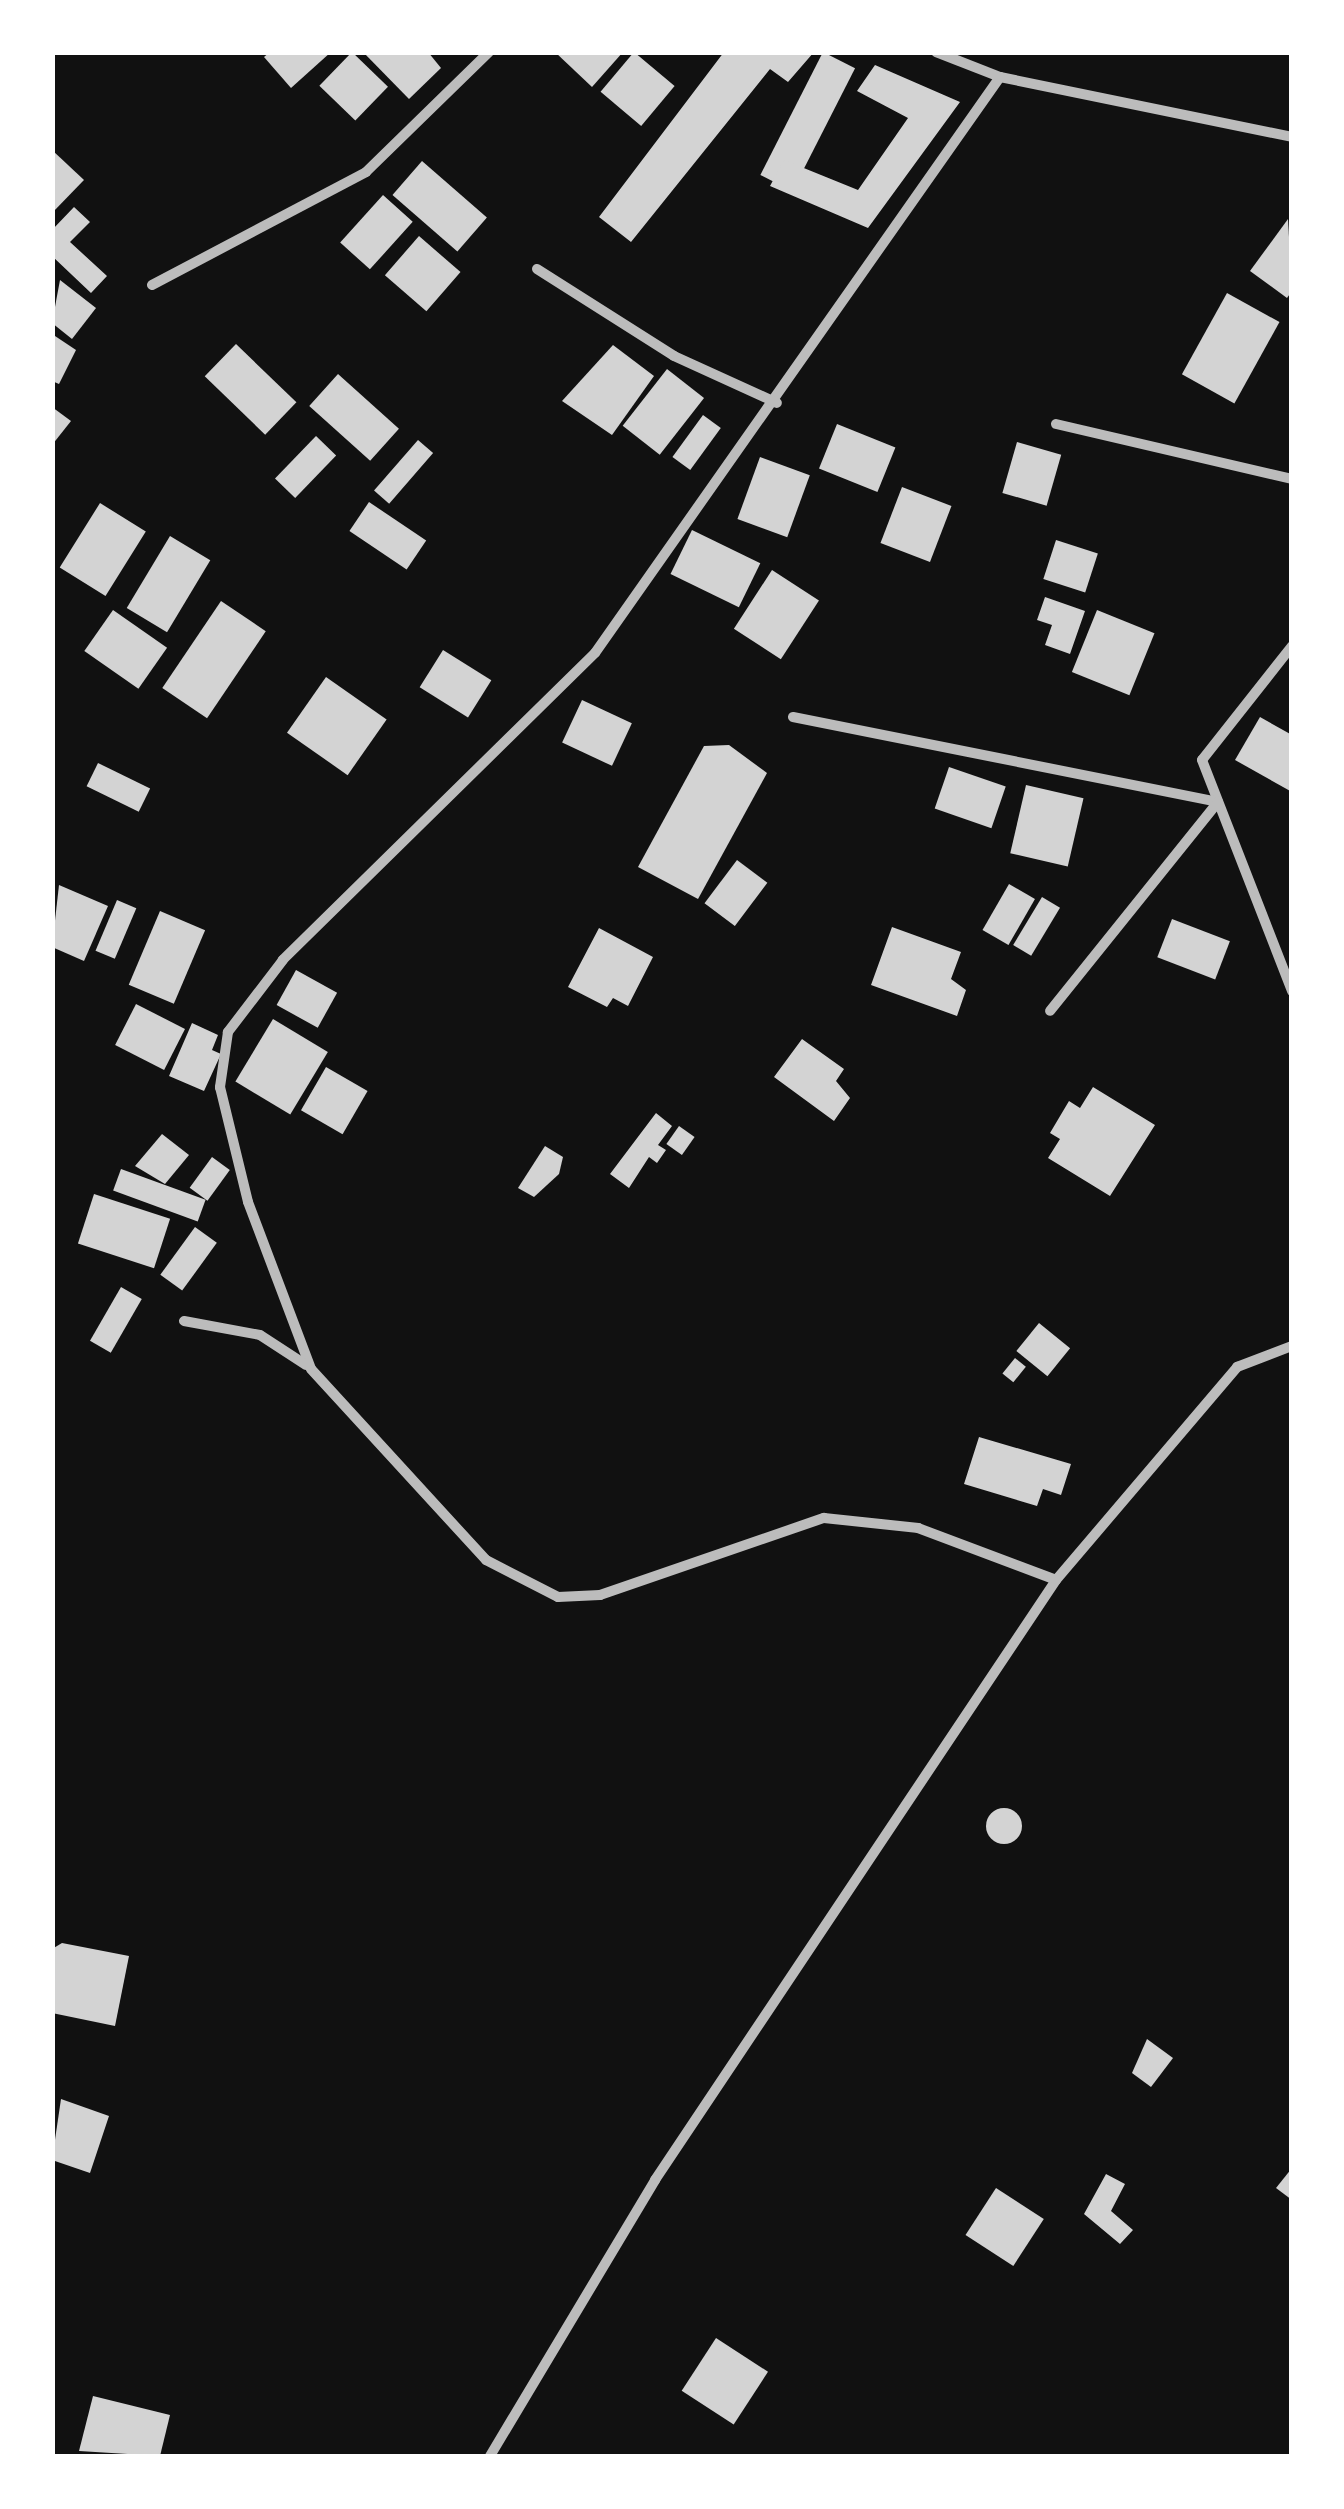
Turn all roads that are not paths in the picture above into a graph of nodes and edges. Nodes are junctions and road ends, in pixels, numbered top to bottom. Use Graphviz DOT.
graph roads {
  1 [pos="489,52"];
  2 [pos="936,52"];
  3 [pos="1000,77"];
  4 [pos="1292,137"];
  5 [pos="537,270"];
  6 [pos="152,284"];
  7 [pos="777,403"];
  8 [pos="1056,424"];
  9 [pos="1292,479"];
  10 [pos="1292,646"];
  11 [pos="793,717"];
  12 [pos="1218,802"];
  13 [pos="1292,992"];
  14 [pos="1050,1011"];
  15 [pos="184,1321"];
  16 [pos="1292,1346"];
  17 [pos="311,1368"];
  18 [pos="1056,1580"];
  19 [pos="490,2456"];
  1 -- 6 [label="street"];
  2 -- 3 [label="street"];
  3 -- 4 [label="street"];
  3 -- 7 [label="street"];
  5 -- 7 [label="street"];
  7 -- 17 [label="street"];
  8 -- 9 [label="street"];
  10 -- 12 [label="street"];
  11 -- 12 [label="street"];
  12 -- 13 [label="street"];
  12 -- 14 [label="street"];
  15 -- 17 [label="street"];
  16 -- 18 [label="street"];
  17 -- 18 [label="street"];
  18 -- 19 [label="street"];
}
